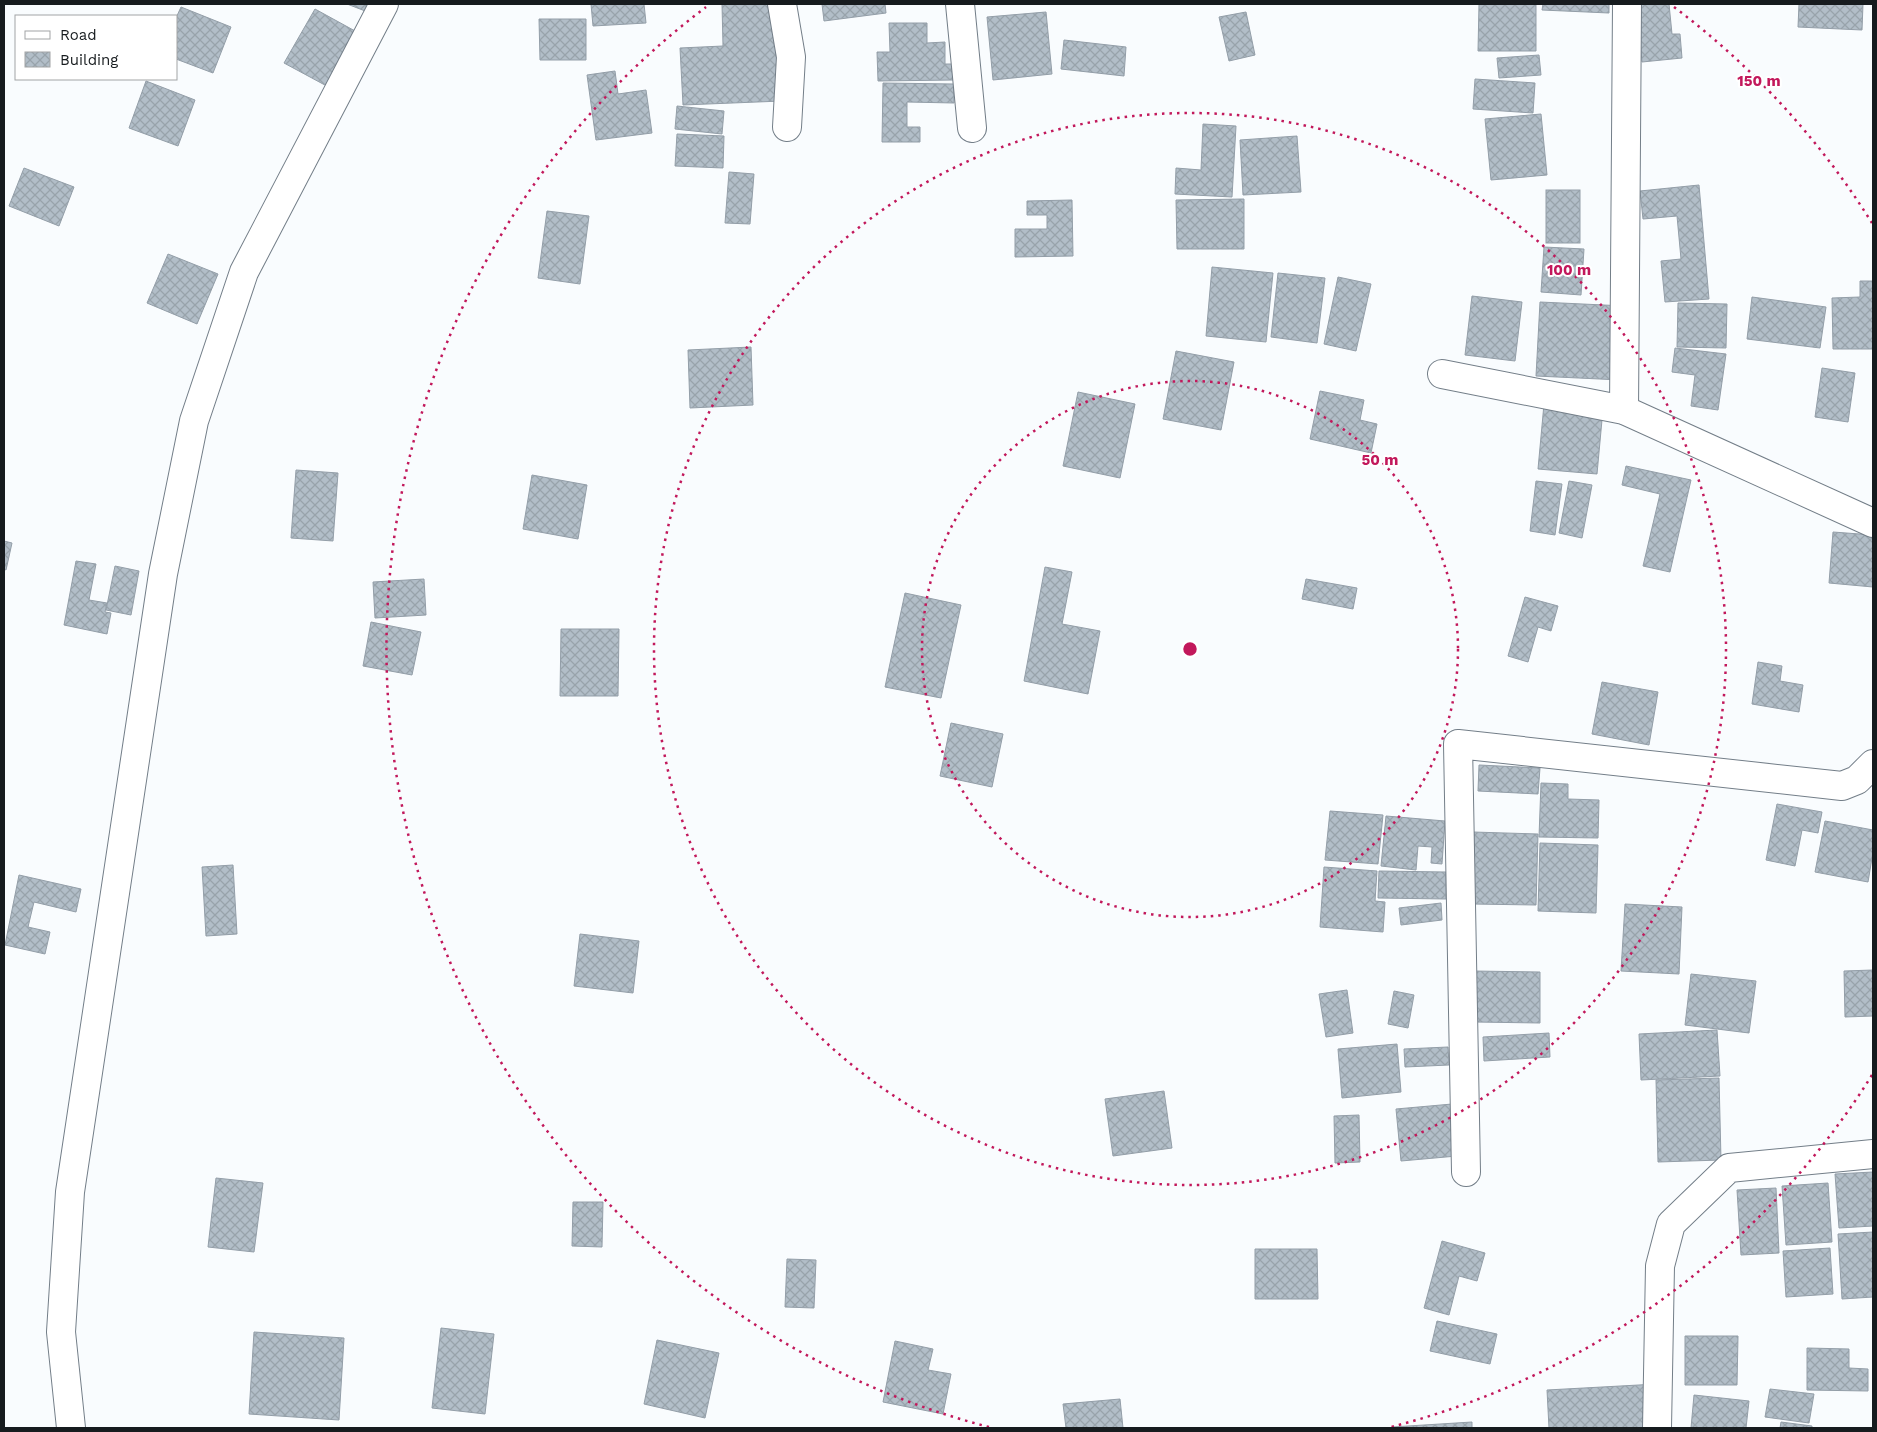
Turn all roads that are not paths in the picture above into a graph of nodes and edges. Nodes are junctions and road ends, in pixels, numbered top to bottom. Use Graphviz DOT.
graph roads {
  1 [pos="384,4"];
  2 [pos="782,4"];
  3 [pos="960,4"];
  4 [pos="1627,4"];
  5 [pos="787,127"];
  6 [pos="972,128"];
  7 [pos="1442,374"];
  8 [pos="1624,410"];
  9 [pos="1873,523"];
  10 [pos="1873,764"];
  11 [pos="1873,1154"];
  12 [pos="1466,1172"];
  13 [pos="70,1428"];
  14 [pos="1658,1428"];
  1 -- 13 [label="street"];
  2 -- 5 [label="street"];
  3 -- 6 [label="street"];
  4 -- 8 [label="street"];
  7 -- 8 [label="street"];
  8 -- 9 [label="street"];
  10 -- 12 [label="street"];
  11 -- 14 [label="street"];
}
